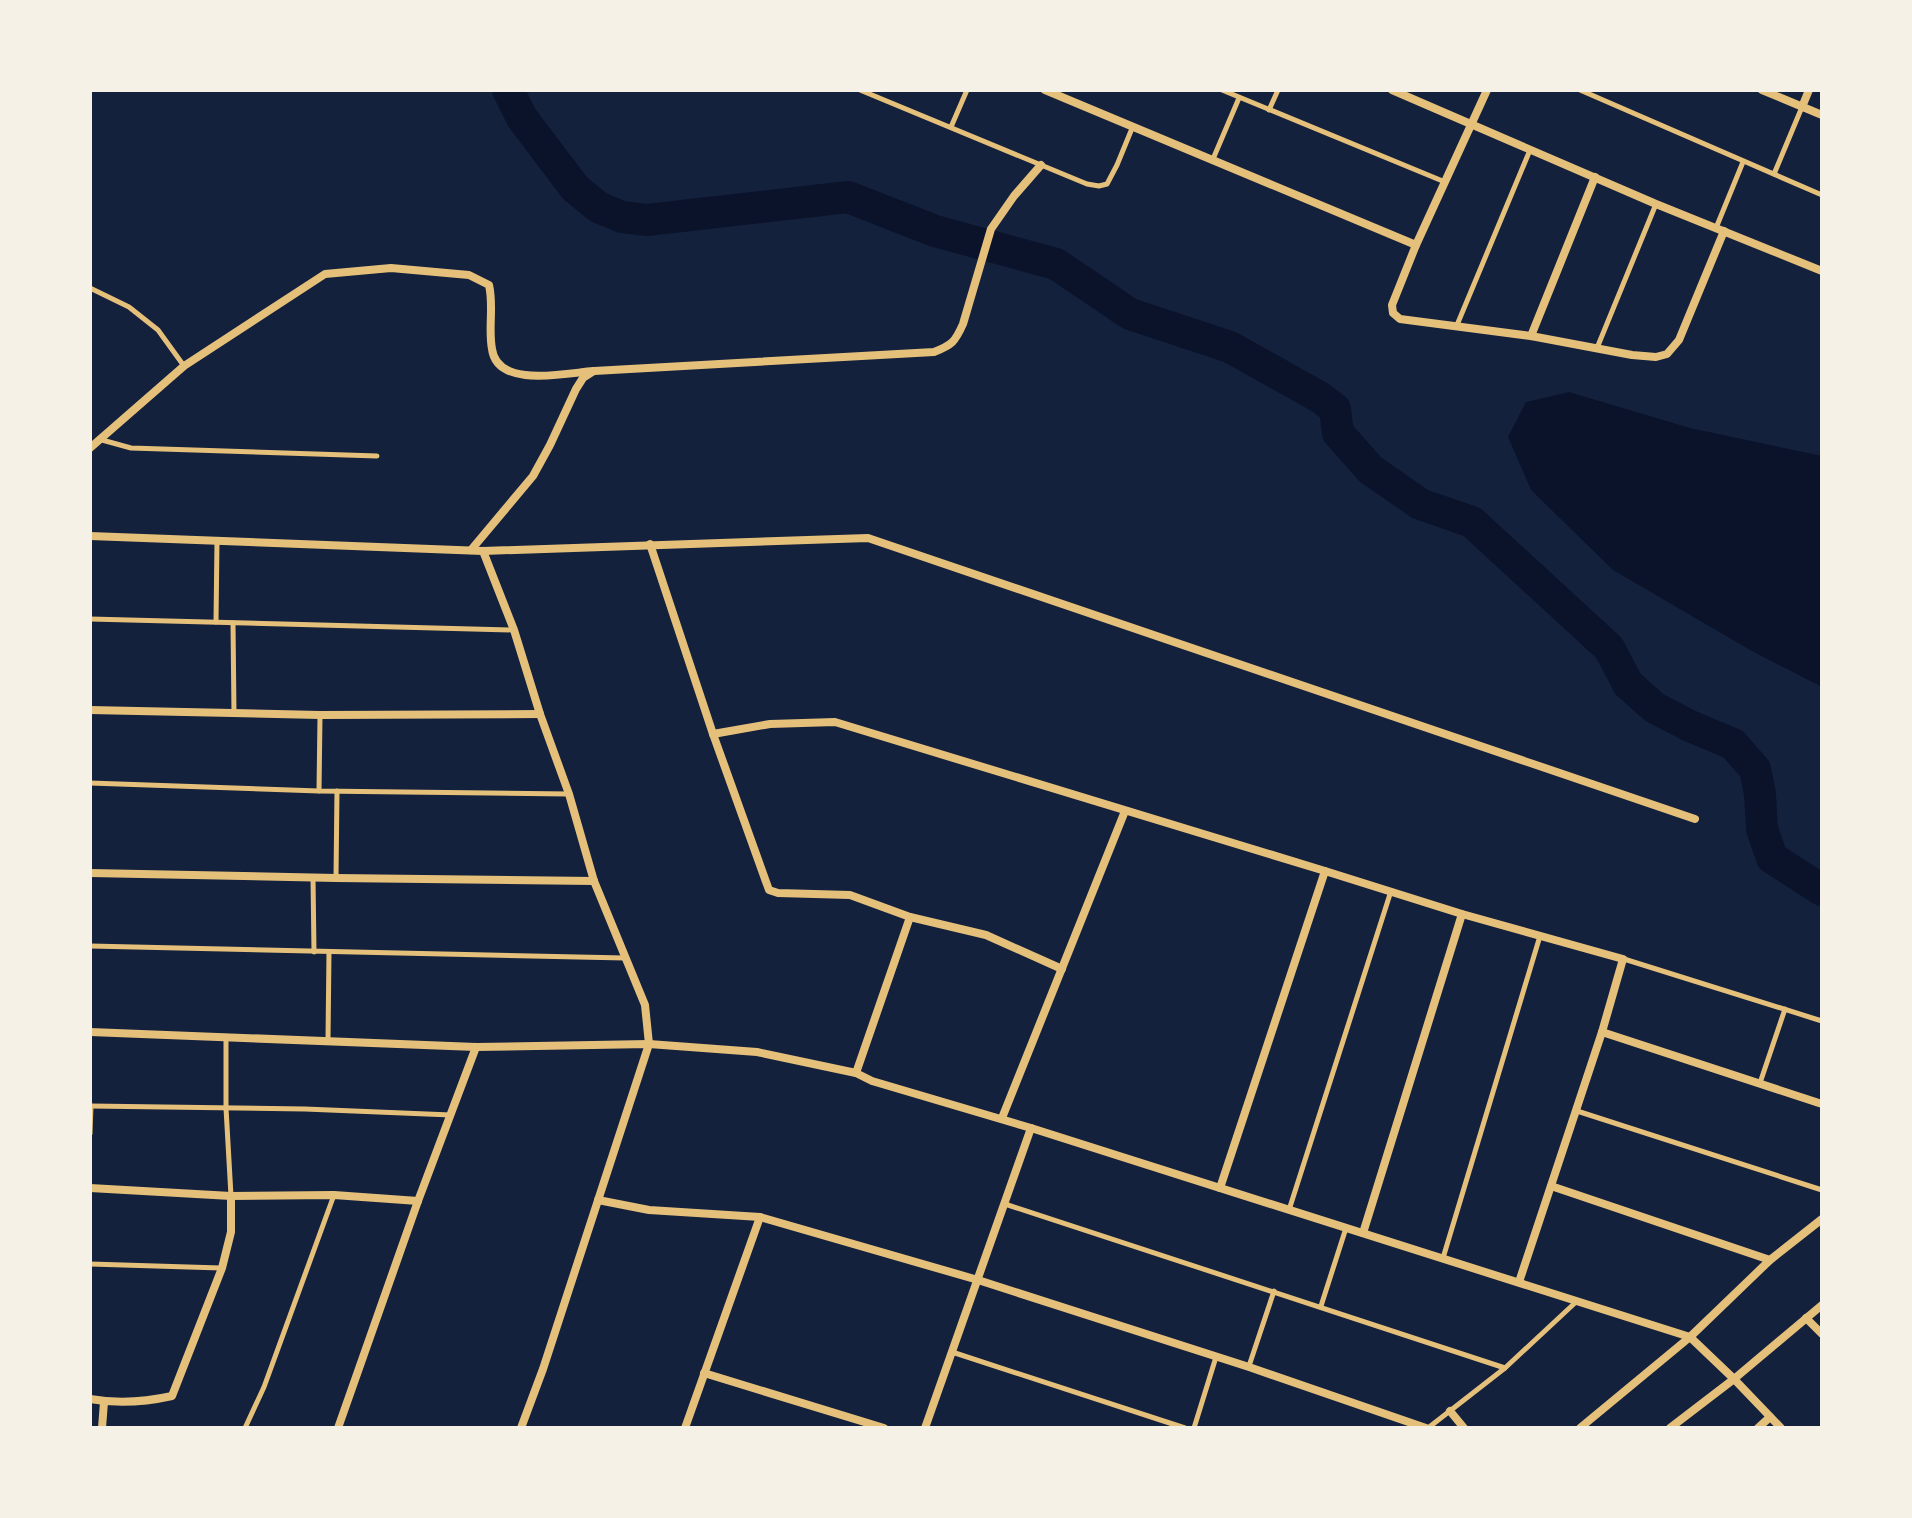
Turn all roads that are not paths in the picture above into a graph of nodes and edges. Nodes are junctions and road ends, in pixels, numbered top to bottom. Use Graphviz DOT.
graph roads {
  1 [pos="860,90"];
  2 [pos="967,90"];
  3 [pos="1045,90"];
  4 [pos="1222,90"];
  5 [pos="1278,90"];
  6 [pos="1392,90"];
  7 [pos="1487,90"];
  8 [pos="1580,90"];
  9 [pos="1762,90"];
  10 [pos="1809,90"];
  11 [pos="1239,97"];
  12 [pos="1802,107"];
  13 [pos="1269,110"];
  14 [pos="1822,115"];
  15 [pos="1471,124"];
  16 [pos="1133,126"];
  17 [pos="951,127"];
  18 [pos="1530,150"];
  19 [pos="1213,159"];
  20 [pos="1743,162"];
  21 [pos="1041,165"];
  22 [pos="1774,174"];
  23 [pos="1595,177"];
  24 [pos="1445,182"];
  25 [pos="1822,195"];
  26 [pos="1656,204"];
  27 [pos="1720,229"];
  28 [pos="1416,245"];
  29 [pos="1822,271"];
  30 [pos="90,288"];
  31 [pos="1457,325"];
  32 [pos="1531,336"];
  33 [pos="1597,349"];
  34 [pos="184,366"];
  35 [pos="594,371"];
  36 [pos="101,439"];
  37 [pos="90,448"];
  38 [pos="377,456"];
  39 [pos="90,536"];
  40 [pos="217,540"];
  41 [pos="650,544"];
  42 [pos="471,550"];
  43 [pos="483,551"];
  44 [pos="90,619"];
  45 [pos="216,622"];
  46 [pos="233,623"];
  47 [pos="514,630"];
  48 [pos="90,710"];
  49 [pos="234,714"];
  50 [pos="540,714"];
  51 [pos="320,715"];
  52 [pos="713,734"];
  53 [pos="90,783"];
  54 [pos="319,791"];
  55 [pos="337,791"];
  56 [pos="569,794"];
  57 [pos="1125,811"];
  58 [pos="1695,819"];
  59 [pos="1325,871"];
  60 [pos="90,873"];
  61 [pos="313,877"];
  62 [pos="336,878"];
  63 [pos="594,881"];
  64 [pos="1391,891"];
  65 [pos="1462,914"];
  66 [pos="910,917"];
  67 [pos="1540,936"];
  68 [pos="90,946"];
  69 [pos="314,952"];
  70 [pos="329,952"];
  71 [pos="625,958"];
  72 [pos="1623,959"];
  73 [pos="1062,969"];
  74 [pos="1785,1009"];
  75 [pos="1822,1021"];
  76 [pos="90,1032"];
  77 [pos="1602,1032"];
  78 [pos="226,1037"];
  79 [pos="328,1040"];
  80 [pos="649,1044"];
  81 [pos="476,1047"];
  82 [pos="856,1073"];
  83 [pos="1760,1083"];
  84 [pos="1822,1104"];
  85 [pos="90,1106"];
  86 [pos="226,1108"];
  87 [pos="1577,1111"];
  88 [pos="451,1115"];
  89 [pos="1002,1118"];
  90 [pos="1031,1128"];
  91 [pos="90,1134"];
  92 [pos="1551,1186"];
  93 [pos="90,1188"];
  94 [pos="1220,1188"];
  95 [pos="1822,1190"];
  96 [pos="334,1195"];
  97 [pos="231,1196"];
  98 [pos="598,1200"];
  99 [pos="418,1201"];
  100 [pos="1005,1204"];
  101 [pos="1289,1210"];
  102 [pos="760,1217"];
  103 [pos="1822,1219"];
  104 [pos="1346,1228"];
  105 [pos="1363,1233"];
  106 [pos="1443,1258"];
  107 [pos="1770,1260"];
  108 [pos="90,1264"];
  109 [pos="222,1268"];
  110 [pos="978,1280"];
  111 [pos="1519,1282"];
  112 [pos="1274,1291"];
  113 [pos="1578,1301"];
  114 [pos="1822,1305"];
  115 [pos="1321,1306"];
  116 [pos="1806,1318"];
  117 [pos="1822,1334"];
  118 [pos="1690,1337"];
  119 [pos="952,1352"];
  120 [pos="1216,1357"];
  121 [pos="1249,1367"];
  122 [pos="1505,1368"];
  123 [pos="704,1373"];
  124 [pos="1734,1379"];
  125 [pos="90,1399"];
  126 [pos="104,1402"];
  127 [pos="1450,1411"];
  128 [pos="1770,1417"];
  129 [pos="857,1424"];
  130 [pos="102,1428"];
  131 [pos="245,1428"];
  132 [pos="338,1428"];
  133 [pos="521,1428"];
  134 [pos="685,1428"];
  135 [pos="884,1428"];
  136 [pos="925,1428"];
  137 [pos="1185,1428"];
  138 [pos="1194,1428"];
  139 [pos="1427,1428"];
  140 [pos="1464,1428"];
  141 [pos="1580,1428"];
  142 [pos="1670,1428"];
  143 [pos="1758,1428"];
  144 [pos="1781,1428"];
  1 -- 17 [label="lane"];
  2 -- 17 [label="lane"];
  3 -- 16 [label="street"];
  4 -- 11 [label="lane"];
  5 -- 13 [label="lane"];
  6 -- 15 [label="street"];
  7 -- 15 [label="street"];
  8 -- 20 [label="lane"];
  9 -- 12 [label="street"];
  10 -- 12 [label="street"];
  11 -- 13 [label="lane"];
  11 -- 19 [label="lane"];
  12 -- 14 [label="street"];
  12 -- 22 [label="lane"];
  13 -- 24 [label="lane"];
  15 -- 18 [label="street"];
  15 -- 24 [label="street"];
  16 -- 19 [label="street"];
  16 -- 21 [label="lane"];
  17 -- 21 [label="lane"];
  18 -- 23 [label="street"];
  18 -- 31 [label="lane"];
  19 -- 28 [label="street"];
  20 -- 22 [label="lane"];
  20 -- 27 [label="lane"];
  21 -- 35 [label="street"];
  22 -- 25 [label="lane"];
  23 -- 26 [label="street"];
  23 -- 32 [label="street"];
  24 -- 28 [label="street"];
  26 -- 27 [label="street"];
  26 -- 33 [label="lane"];
  27 -- 29 [label="street"];
  27 -- 33 [label="street"];
  28 -- 31 [label="street"];
  30 -- 34 [label="lane"];
  31 -- 32 [label="street"];
  32 -- 33 [label="street"];
  34 -- 35 [label="street"];
  34 -- 36 [label="street"];
  35 -- 42 [label="street"];
  36 -- 37 [label="street"];
  36 -- 38 [label="lane"];
  39 -- 40 [label="street"];
  40 -- 42 [label="street"];
  40 -- 45 [label="lane"];
  41 -- 43 [label="street"];
  41 -- 52 [label="street"];
  41 -- 58 [label="street"];
  42 -- 43 [label="street"];
  43 -- 47 [label="street"];
  44 -- 45 [label="lane"];
  45 -- 46 [label="lane"];
  46 -- 47 [label="lane"];
  46 -- 49 [label="lane"];
  47 -- 50 [label="street"];
  48 -- 49 [label="street"];
  49 -- 51 [label="street"];
  50 -- 51 [label="street"];
  50 -- 56 [label="street"];
  51 -- 54 [label="lane"];
  52 -- 57 [label="street"];
  52 -- 66 [label="street"];
  53 -- 54 [label="lane"];
  54 -- 55 [label="lane"];
  55 -- 56 [label="lane"];
  55 -- 62 [label="lane"];
  56 -- 63 [label="street"];
  57 -- 59 [label="street"];
  57 -- 73 [label="street"];
  59 -- 64 [label="street"];
  59 -- 94 [label="street"];
  60 -- 61 [label="street"];
  61 -- 62 [label="street"];
  61 -- 69 [label="lane"];
  62 -- 63 [label="street"];
  63 -- 71 [label="street"];
  64 -- 65 [label="street"];
  64 -- 101 [label="lane"];
  65 -- 67 [label="street"];
  65 -- 105 [label="street"];
  66 -- 73 [label="street"];
  66 -- 82 [label="street"];
  67 -- 72 [label="street"];
  67 -- 106 [label="lane"];
  68 -- 69 [label="lane"];
  69 -- 70 [label="lane"];
  70 -- 71 [label="lane"];
  70 -- 79 [label="lane"];
  71 -- 80 [label="street"];
  72 -- 74 [label="lane"];
  72 -- 77 [label="street"];
  73 -- 89 [label="street"];
  74 -- 75 [label="lane"];
  74 -- 83 [label="lane"];
  76 -- 78 [label="street"];
  77 -- 83 [label="street"];
  77 -- 87 [label="street"];
  78 -- 79 [label="street"];
  78 -- 86 [label="lane"];
  79 -- 81 [label="street"];
  80 -- 81 [label="street"];
  80 -- 82 [label="street"];
  80 -- 98 [label="street"];
  81 -- 88 [label="street"];
  82 -- 89 [label="street"];
  83 -- 84 [label="street"];
  85 -- 86 [label="lane"];
  85 -- 91 [label="lane"];
  86 -- 88 [label="lane"];
  86 -- 97 [label="lane"];
  87 -- 92 [label="street"];
  87 -- 95 [label="lane"];
  88 -- 99 [label="street"];
  89 -- 90 [label="street"];
  90 -- 94 [label="street"];
  90 -- 100 [label="street"];
  92 -- 107 [label="street"];
  92 -- 111 [label="street"];
  93 -- 97 [label="street"];
  94 -- 101 [label="street"];
  96 -- 97 [label="street"];
  96 -- 99 [label="street"];
  96 -- 131 [label="lane"];
  97 -- 109 [label="street"];
  98 -- 102 [label="street"];
  98 -- 133 [label="street"];
  99 -- 132 [label="street"];
  100 -- 110 [label="street"];
  100 -- 112 [label="lane"];
  101 -- 104 [label="street"];
  102 -- 110 [label="street"];
  102 -- 123 [label="street"];
  103 -- 107 [label="street"];
  104 -- 105 [label="street"];
  104 -- 115 [label="lane"];
  105 -- 106 [label="street"];
  106 -- 111 [label="street"];
  107 -- 118 [label="street"];
  108 -- 109 [label="lane"];
  109 -- 126 [label="street"];
  110 -- 119 [label="street"];
  110 -- 120 [label="street"];
  111 -- 113 [label="street"];
  112 -- 115 [label="lane"];
  112 -- 121 [label="lane"];
  113 -- 118 [label="street"];
  113 -- 122 [label="lane"];
  114 -- 116 [label="street"];
  115 -- 122 [label="lane"];
  116 -- 117 [label="street"];
  116 -- 124 [label="street"];
  118 -- 124 [label="street"];
  118 -- 141 [label="street"];
  119 -- 136 [label="street"];
  119 -- 137 [label="lane"];
  120 -- 121 [label="street"];
  120 -- 138 [label="lane"];
  121 -- 139 [label="street"];
  122 -- 127 [label="lane"];
  123 -- 129 [label="street"];
  123 -- 134 [label="street"];
  124 -- 128 [label="street"];
  124 -- 142 [label="street"];
  125 -- 126 [label="street"];
  126 -- 130 [label="street"];
  127 -- 139 [label="lane"];
  127 -- 140 [label="street"];
  128 -- 143 [label="street"];
  128 -- 144 [label="street"];
  129 -- 135 [label="street"];
}
